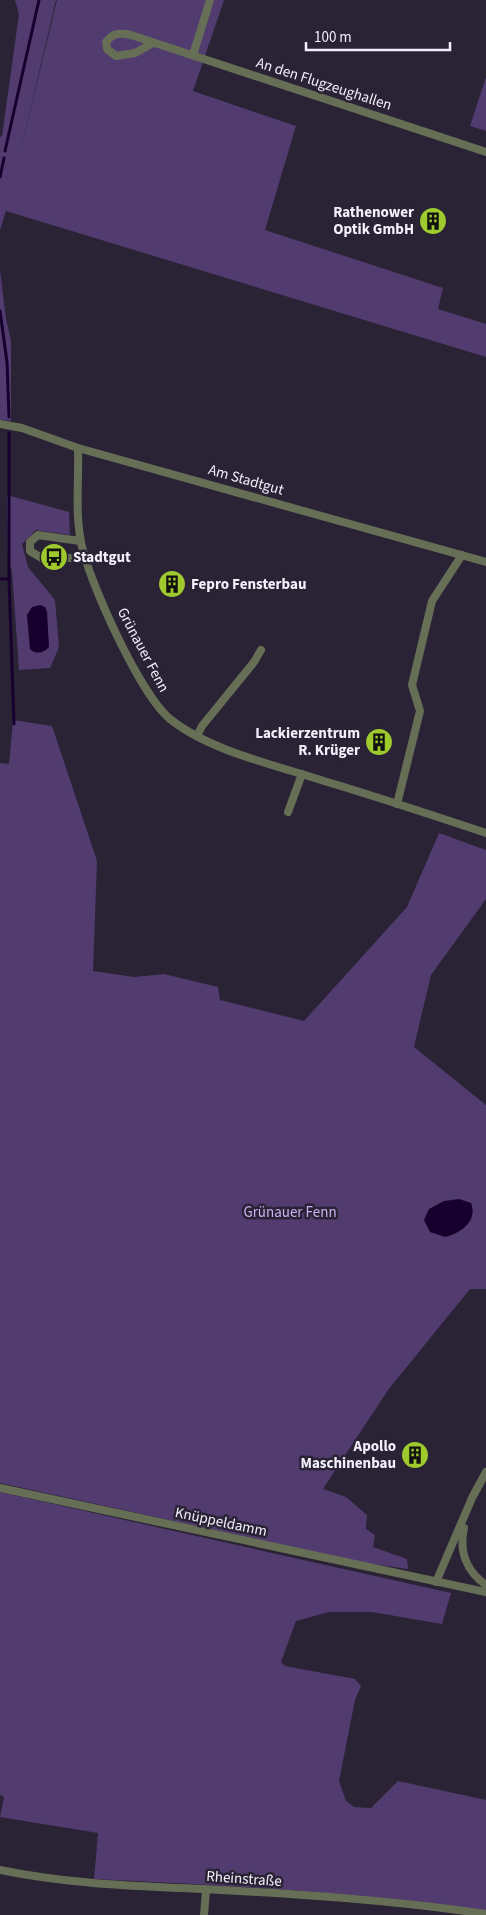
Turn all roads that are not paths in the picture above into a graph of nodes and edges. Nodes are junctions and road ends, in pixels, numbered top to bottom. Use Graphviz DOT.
graph roads {
  1 [pos="210,0"];
  2 [pos="153,43"];
  3 [pos="193,55"];
  4 [pos="486,152"];
  5 [pos="0,424"];
  6 [pos="78,448"];
  7 [pos="80,541"];
  8 [pos="462,555"];
  9 [pos="86,559"];
  10 [pos="486,562"];
  11 [pos="261,650"];
  12 [pos="197,736"];
  13 [pos="302,774"];
  14 [pos="397,804"];
  15 [pos="288,812"];
  16 [pos="486,833"];
  17 [pos="486,1472"];
  18 [pos="0,1488"];
  19 [pos="467,1511"];
  20 [pos="436,1582"];
  21 [pos="486,1585"];
  22 [pos="486,1592"];
  23 [pos="0,1870"];
  24 [pos="206,1890"];
  25 [pos="486,1914"];
  26 [pos="204,1915"];
  1 -- 3 [label="street"];
  2 -- 2 [label="street, An den Flugzeughallen"];
  2 -- 3 [label="street, An den Flugzeughallen"];
  3 -- 4 [label="street, An den Flugzeughallen"];
  5 -- 6 [label="street, Am Stadtgut"];
  6 -- 7 [label="street, Grünauer Fenn"];
  6 -- 8 [label="street, Am Stadtgut"];
  7 -- 9 [label="street, Grünauer Fenn"];
  7 -- 9 [label="street"];
  8 -- 10 [label="street, Am Stadtgut"];
  8 -- 14 [label="street"];
  9 -- 12 [label="street, Grünauer Fenn"];
  11 -- 12 [label="street"];
  12 -- 13 [label="street, Grünauer Fenn"];
  13 -- 14 [label="street, Grünauer Fenn"];
  13 -- 15 [label="street"];
  14 -- 16 [label="street, Grünauer Fenn"];
  17 -- 19 [label="street"];
  18 -- 20 [label="street, Knüppeldamm"];
  19 -- 20 [label="street"];
  19 -- 21 [label="street"];
  20 -- 22 [label="street"];
  23 -- 24 [label="street, Rheinstraße"];
  24 -- 25 [label="street, Rheinstraße"];
  24 -- 26 [label="street"];
}
